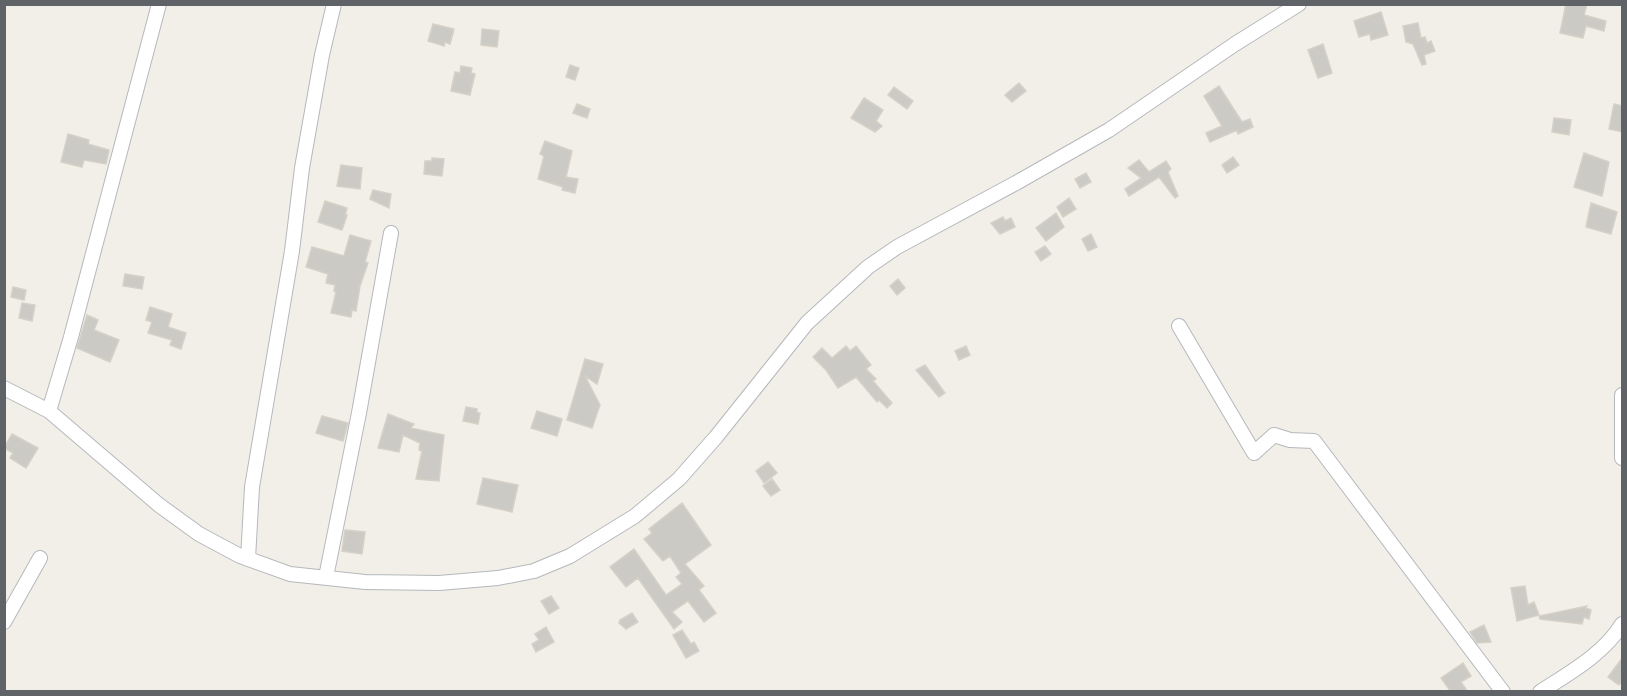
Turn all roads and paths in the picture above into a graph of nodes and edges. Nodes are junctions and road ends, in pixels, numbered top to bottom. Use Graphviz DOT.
graph roads {
  1 [pos="159,4"];
  2 [pos="333,4"];
  3 [pos="1299,4"];
  4 [pos="391,233"];
  5 [pos="1179,326"];
  6 [pos="4,388"];
  7 [pos="1623,395"];
  8 [pos="49,411"];
  9 [pos="1623,458"];
  10 [pos="40,558"];
  11 [pos="248,559"];
  12 [pos="326,577"];
  13 [pos="4,622"];
  14 [pos="1623,624"];
  15 [pos="1503,692"];
  16 [pos="1540,692"];
  1 -- 8 [label="street"];
  2 -- 11 [label="street"];
  3 -- 12 [label="street"];
  4 -- 12 [label="street"];
  5 -- 15 [label="street"];
  6 -- 8 [label="street"];
  7 -- 9 [label="street"];
  8 -- 11 [label="street"];
  10 -- 13 [label="street"];
  11 -- 12 [label="street"];
  14 -- 16 [label="street"];
}
